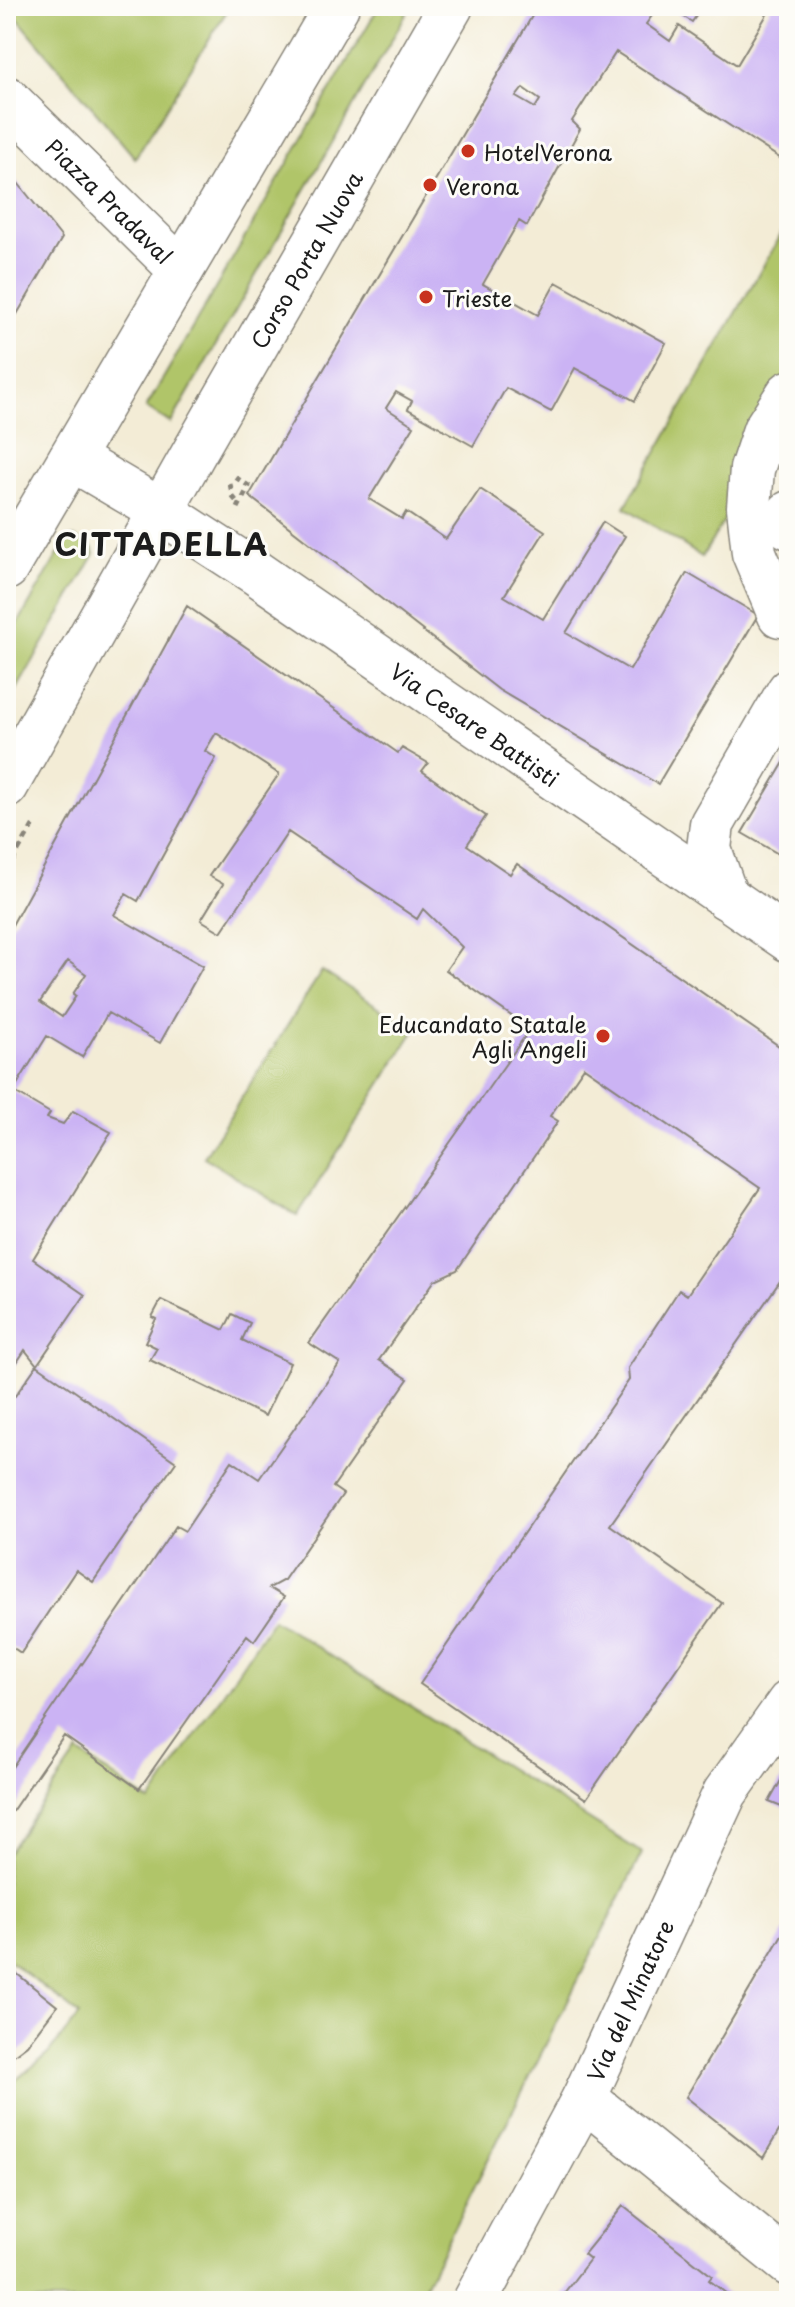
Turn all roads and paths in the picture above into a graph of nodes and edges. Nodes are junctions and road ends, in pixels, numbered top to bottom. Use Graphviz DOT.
graph roads {
  1 [pos="337,6"];
  2 [pos="451,6"];
  3 [pos="6,98"];
  4 [pos="181,270"];
  5 [pos="789,393"];
  6 [pos="71,458"];
  7 [pos="249,486"];
  8 [pos="239,505"];
  9 [pos="161,511"];
  10 [pos="789,513"];
  11 [pos="789,527"];
  12 [pos="6,568"];
  13 [pos="780,615"];
  14 [pos="789,691"];
  15 [pos="6,786"];
  16 [pos="712,824"];
  17 [pos="651,846"];
  18 [pos="726,897"];
  19 [pos="789,940"];
  20 [pos="789,1703"];
  21 [pos="584,2098"];
  22 [pos="789,2264"];
  23 [pos="475,2301"];
  1 -- 4 [label="street"];
  2 -- 9 [label="street, Corso Porta Nuova"];
  3 -- 4 [label="street, Piazza Pradaval"];
  4 -- 6 [label="street"];
  5 -- 13 [label="street"];
  6 -- 9 [label="street"];
  6 -- 12 [label="street"];
  7 -- 8 [label="path"];
  9 -- 15 [label="street, Corso Porta Nuova"];
  9 -- 17 [label="street, Via Cesare Battisti"];
  10 -- 11 [label="street"];
  14 -- 16 [label="street"];
  16 -- 17 [label="street"];
  16 -- 18 [label="street"];
  17 -- 18 [label="street, Via Cesare Battisti"];
  18 -- 19 [label="street, Via Cesare Battisti"];
  20 -- 21 [label="street, Via del Minatore"];
  21 -- 22 [label="street"];
  21 -- 23 [label="street, Via del Minatore"];
}
